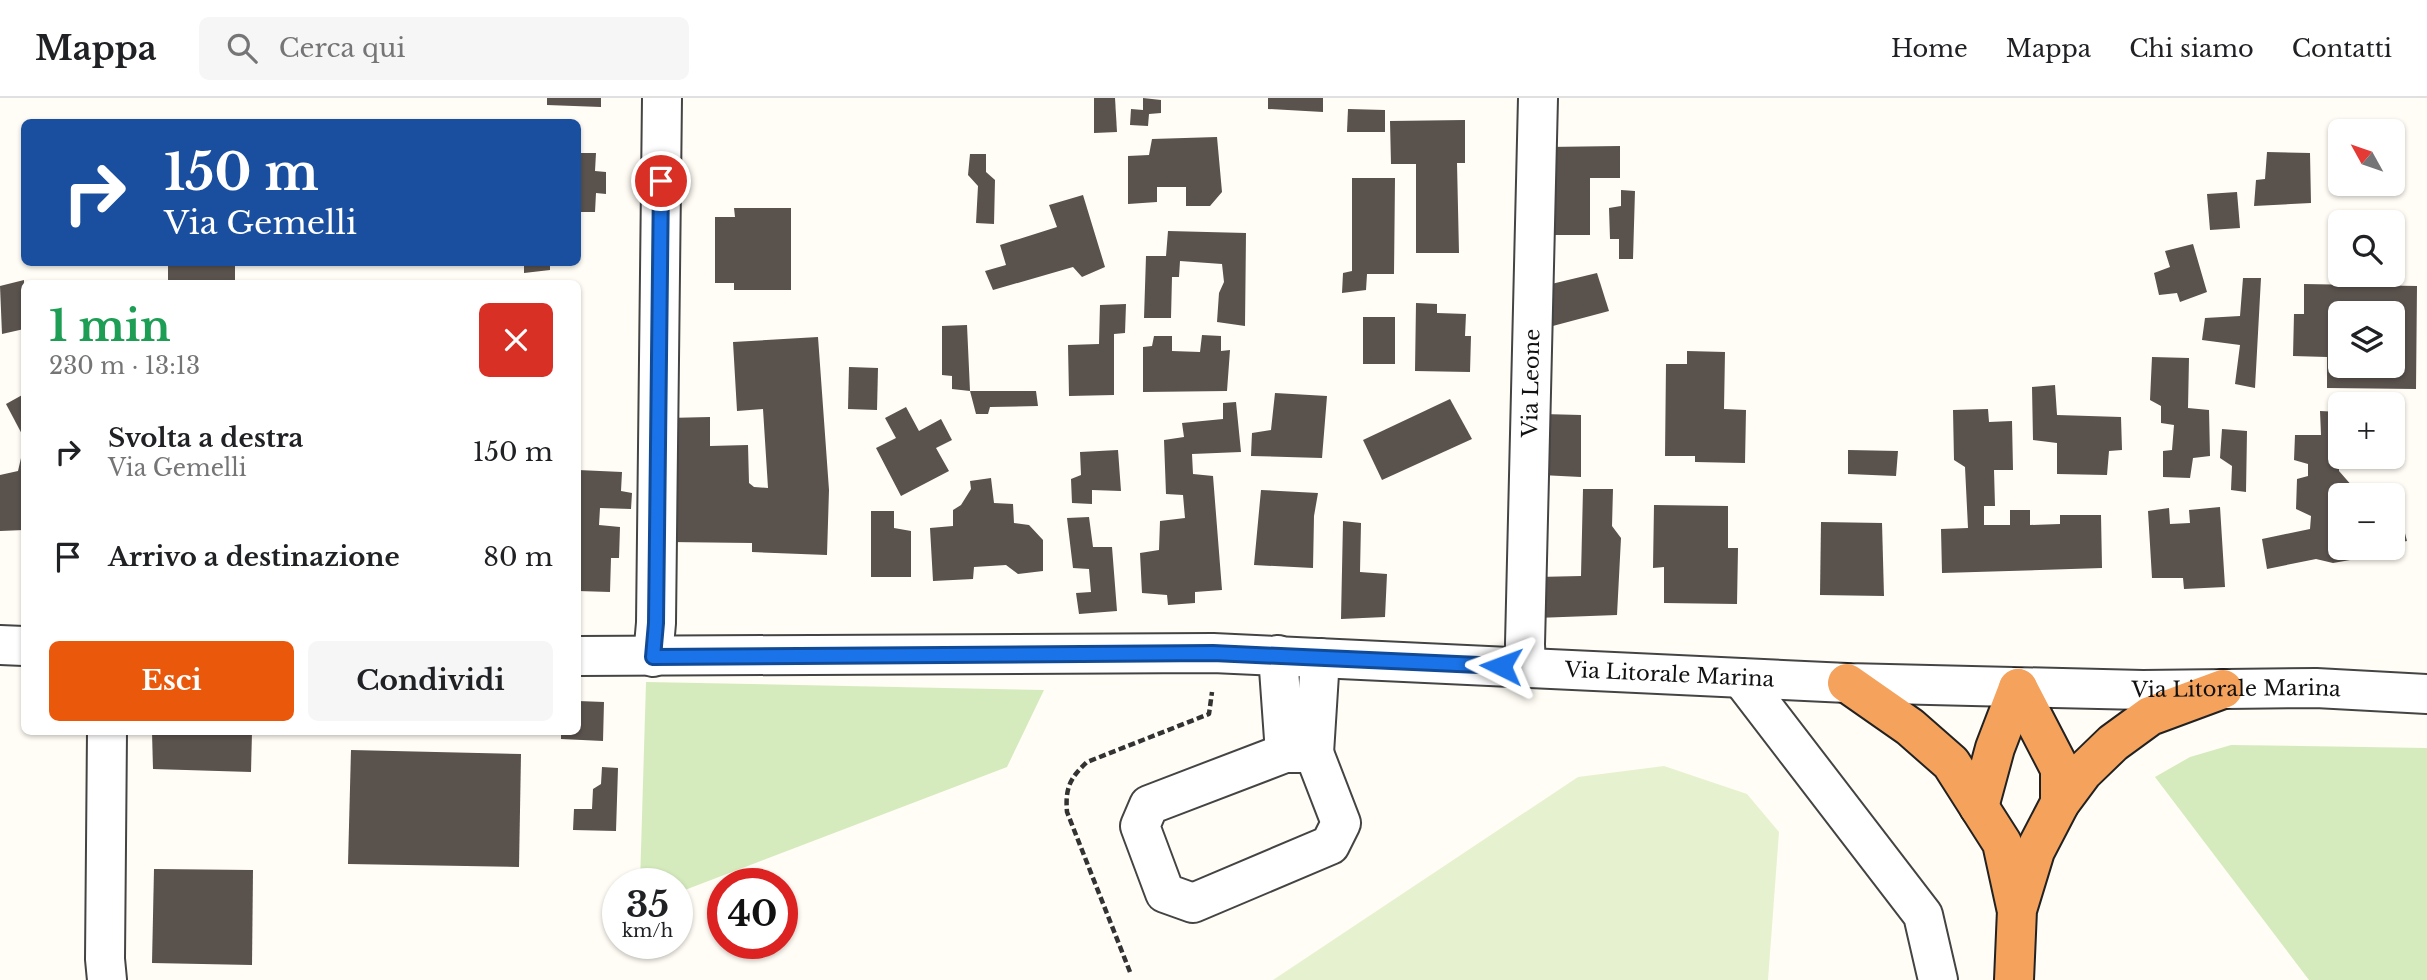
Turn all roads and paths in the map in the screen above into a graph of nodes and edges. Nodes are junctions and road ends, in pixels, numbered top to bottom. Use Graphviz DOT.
graph roads {
  1 [pos="662,98"];
  2 [pos="1538,98"];
  3 [pos="0,645"];
  4 [pos="21,646"];
  5 [pos="1278,655"];
  6 [pos="581,656"];
  7 [pos="653,657"];
  8 [pos="1320,658"];
  9 [pos="1526,668"];
  10 [pos="1741,678"];
  11 [pos="1847,682"];
  12 [pos="2018,688"];
  13 [pos="2223,689"];
  14 [pos="2427,694"];
  15 [pos="107,735"];
  16 [pos="1299,753"];
  17 [pos="2060,803"];
  18 [pos="1979,807"];
  19 [pos="2017,910"];
  20 [pos="107,980"];
  21 [pos="1938,980"];
  22 [pos="2014,980"];
  1 -- 7 [label="street"];
  2 -- 9 [label="street, Via Leone"];
  3 -- 4 [label="street"];
  5 -- 7 [label="street, Via Litorale Marina"];
  5 -- 8 [label="street, Via Litorale Marina"];
  5 -- 16 [label="street"];
  6 -- 7 [label="street, Via Litorale Marina"];
  8 -- 9 [label="street, Via Litorale Marina"];
  8 -- 16 [label="street"];
  9 -- 10 [label="street, Via Litorale Marina"];
  10 -- 11 [label="street, Via Litorale Marina"];
  10 -- 21 [label="street"];
  11 -- 12 [label="street, Via Litorale Marina"];
  11 -- 18 [label="highway"];
  12 -- 13 [label="street, Via Litorale Marina"];
  12 -- 17 [label="highway"];
  12 -- 18 [label="highway"];
  13 -- 14 [label="street, Via Litorale Marina"];
  13 -- 17 [label="highway"];
  15 -- 20 [label="street"];
  16 -- 16 [label="street"];
  17 -- 19 [label="highway"];
  18 -- 19 [label="highway"];
  19 -- 22 [label="highway"];
}
